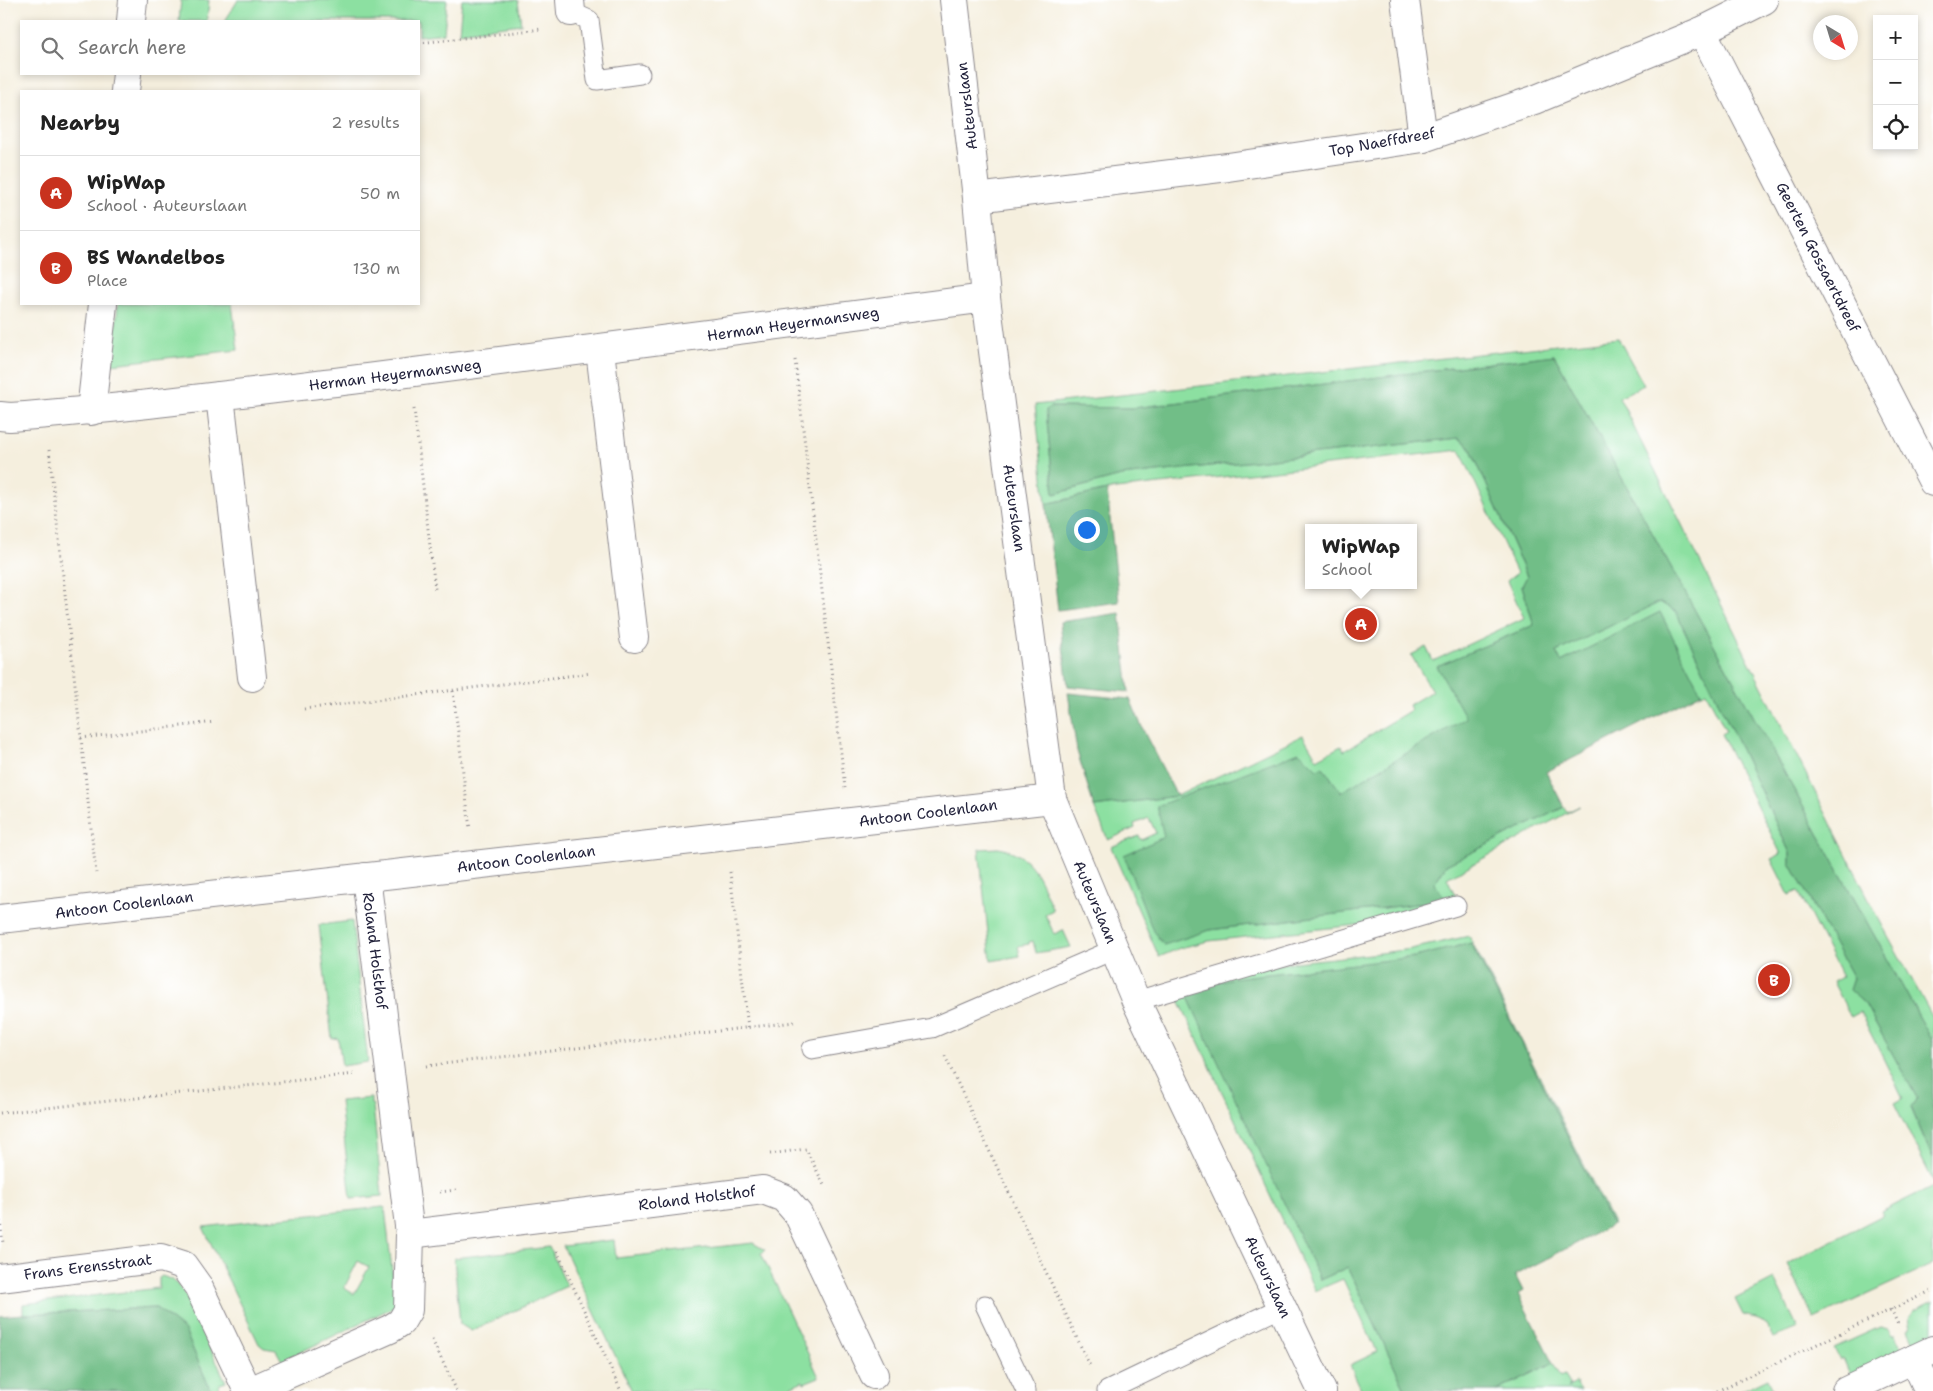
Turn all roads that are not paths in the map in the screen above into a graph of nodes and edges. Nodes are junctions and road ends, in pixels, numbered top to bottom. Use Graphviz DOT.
graph roads {
  1 [pos="133,0"];
  2 [pos="954,0"];
  3 [pos="1405,0"];
  4 [pos="1764,0"];
  5 [pos="570,6"];
  6 [pos="131,20"];
  7 [pos="1702,32"];
  8 [pos="640,74"];
  9 [pos="127,75"];
  10 [pos="125,90"];
  11 [pos="1423,138"];
  12 [pos="977,198"];
  13 [pos="986,298"];
  14 [pos="103,305"];
  15 [pos="600,350"];
  16 [pos="220,396"];
  17 [pos="92,411"];
  18 [pos="0,416"];
  19 [pos="1933,482"];
  20 [pos="634,638"];
  21 [pos="252,677"];
  22 [pos="1052,799"];
  23 [pos="366,877"];
  24 [pos="1456,906"];
  25 [pos="0,919"];
  26 [pos="1114,949"];
  27 [pos="1136,1001"];
  28 [pos="812,1050"];
  29 [pos="410,1234"];
  30 [pos="0,1278"];
  31 [pos="985,1305"];
  32 [pos="1282,1307"];
  33 [pos="1924,1354"];
  34 [pos="874,1375"];
  35 [pos="249,1391"];
  36 [pos="1026,1391"];
  37 [pos="1107,1391"];
  38 [pos="1322,1391"];
  39 [pos="1846,1391"];
  40 [pos="1931,1391"];
  1 -- 6 [label="street"];
  2 -- 12 [label="street, Auteurslaan"];
  3 -- 11 [label="street"];
  4 -- 7 [label="street, Top Naeffdreef"];
  5 -- 8 [label="lane"];
  7 -- 11 [label="street, Top Naeffdreef"];
  7 -- 19 [label="street, Geerten Gossaertdreef"];
  9 -- 10 [label="street"];
  11 -- 12 [label="street, Top Naeffdreef"];
  12 -- 13 [label="street, Auteurslaan"];
  13 -- 15 [label="street, Herman Heyermansweg"];
  13 -- 22 [label="street, Auteurslaan"];
  14 -- 17 [label="street"];
  15 -- 16 [label="street, Herman Heyermansweg"];
  15 -- 20 [label="street"];
  16 -- 17 [label="street, Herman Heyermansweg"];
  16 -- 21 [label="street"];
  17 -- 18 [label="street, Herman Heyermansweg"];
  22 -- 23 [label="street, Antoon Coolenlaan"];
  22 -- 26 [label="street, Auteurslaan"];
  23 -- 25 [label="street, Antoon Coolenlaan"];
  23 -- 29 [label="street, Roland Holsthof"];
  24 -- 27 [label="lane"];
  26 -- 27 [label="street, Auteurslaan"];
  26 -- 28 [label="lane"];
  27 -- 32 [label="street, Auteurslaan"];
  29 -- 34 [label="street, Roland Holsthof"];
  29 -- 35 [label="street, Roland Holsthof"];
  30 -- 35 [label="street, Frans Erensstraat"];
  31 -- 36 [label="lane"];
  32 -- 37 [label="lane"];
  32 -- 38 [label="street, Auteurslaan"];
  33 -- 39 [label="street"];
  33 -- 40 [label="street"];
}
